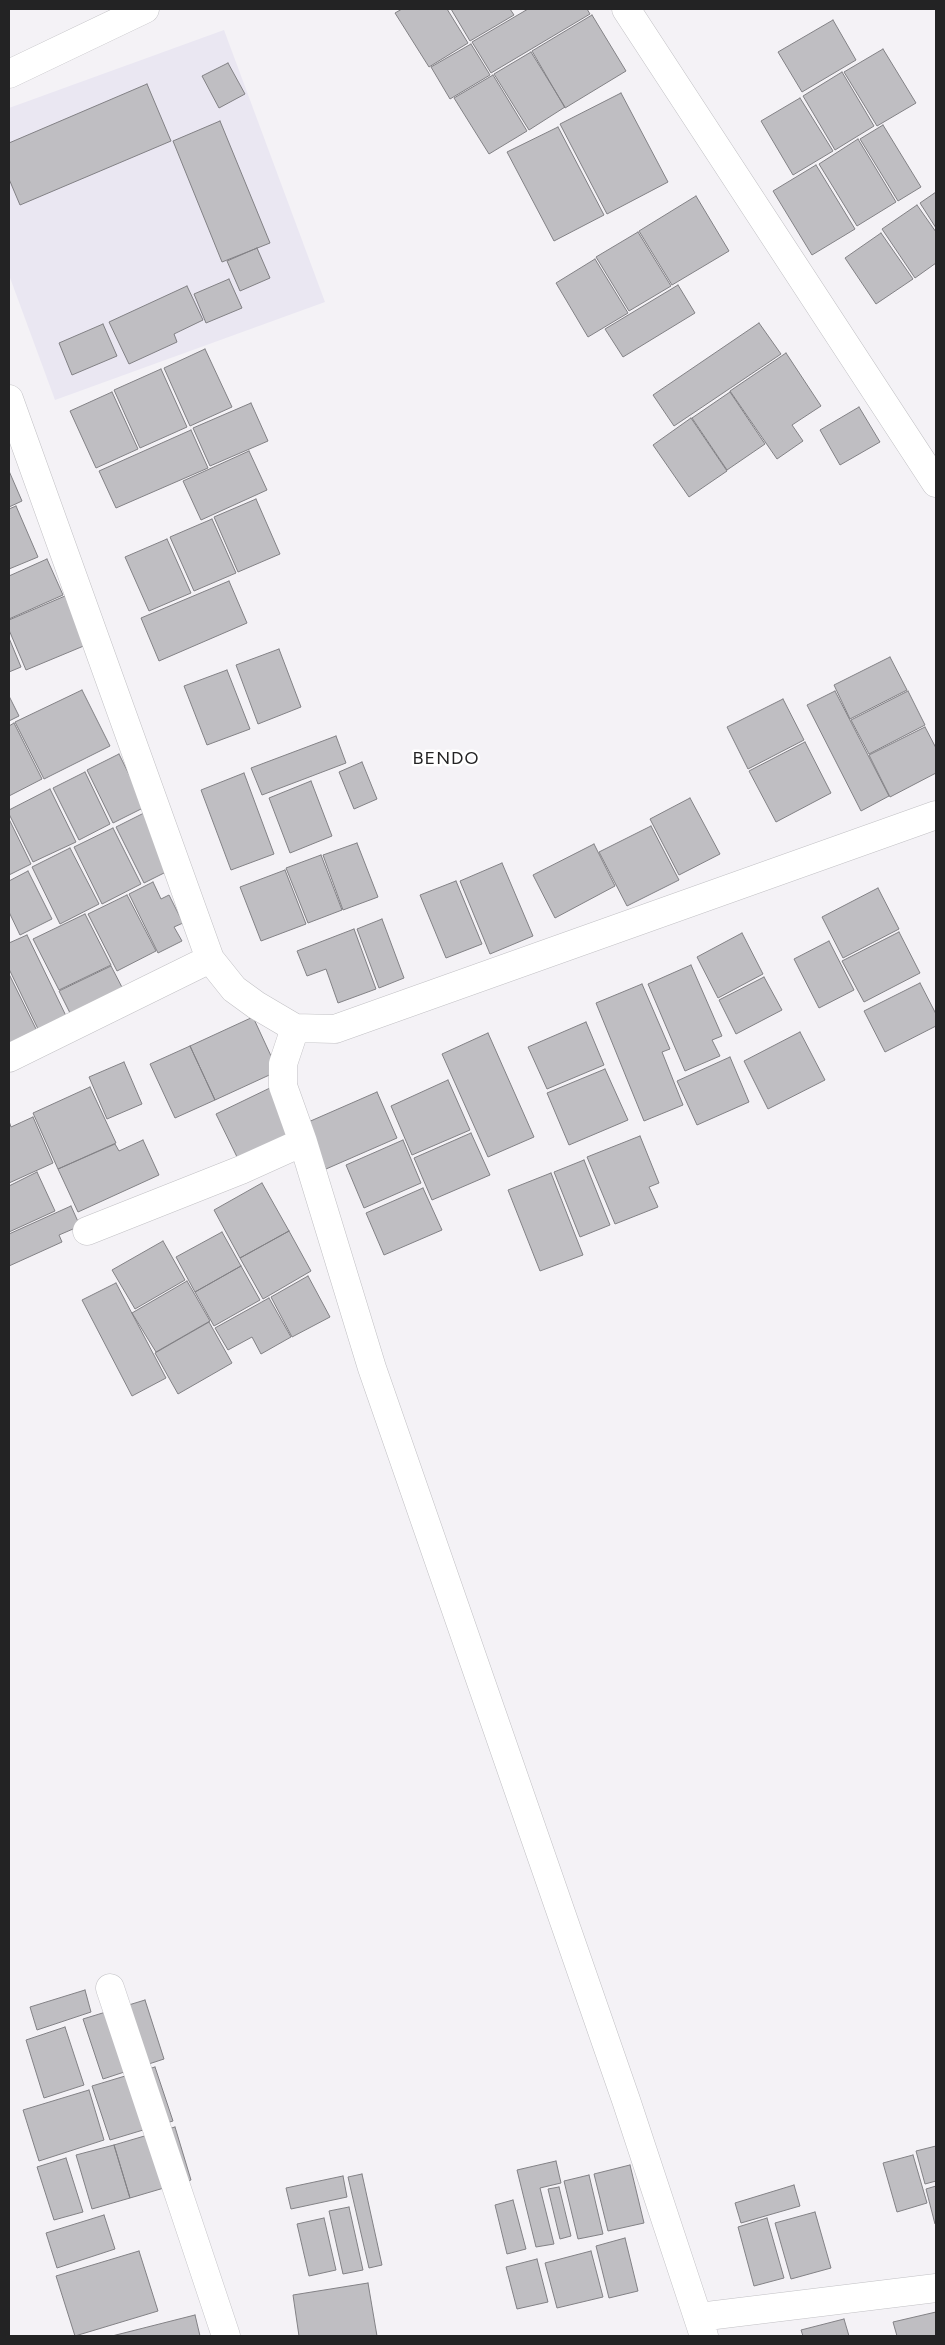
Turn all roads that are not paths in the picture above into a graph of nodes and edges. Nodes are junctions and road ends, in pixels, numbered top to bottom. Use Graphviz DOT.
graph roads {
  1 [pos="145,9"];
  2 [pos="626,9"];
  3 [pos="9,74"];
  4 [pos="9,399"];
  5 [pos="936,483"];
  6 [pos="936,815"];
  7 [pos="210,958"];
  8 [pos="294,1028"];
  9 [pos="9,1058"];
  10 [pos="303,1142"];
  11 [pos="87,1230"];
  12 [pos="110,1988"];
  13 [pos="936,2288"];
  14 [pos="701,2326"];
  15 [pos="226,2336"];
  1 -- 3 [label="street"];
  2 -- 5 [label="street"];
  4 -- 7 [label="street"];
  6 -- 8 [label="street"];
  7 -- 8 [label="street"];
  7 -- 9 [label="street"];
  8 -- 10 [label="street"];
  10 -- 11 [label="street"];
  10 -- 14 [label="street"];
  12 -- 15 [label="street"];
  13 -- 14 [label="street"];
}
